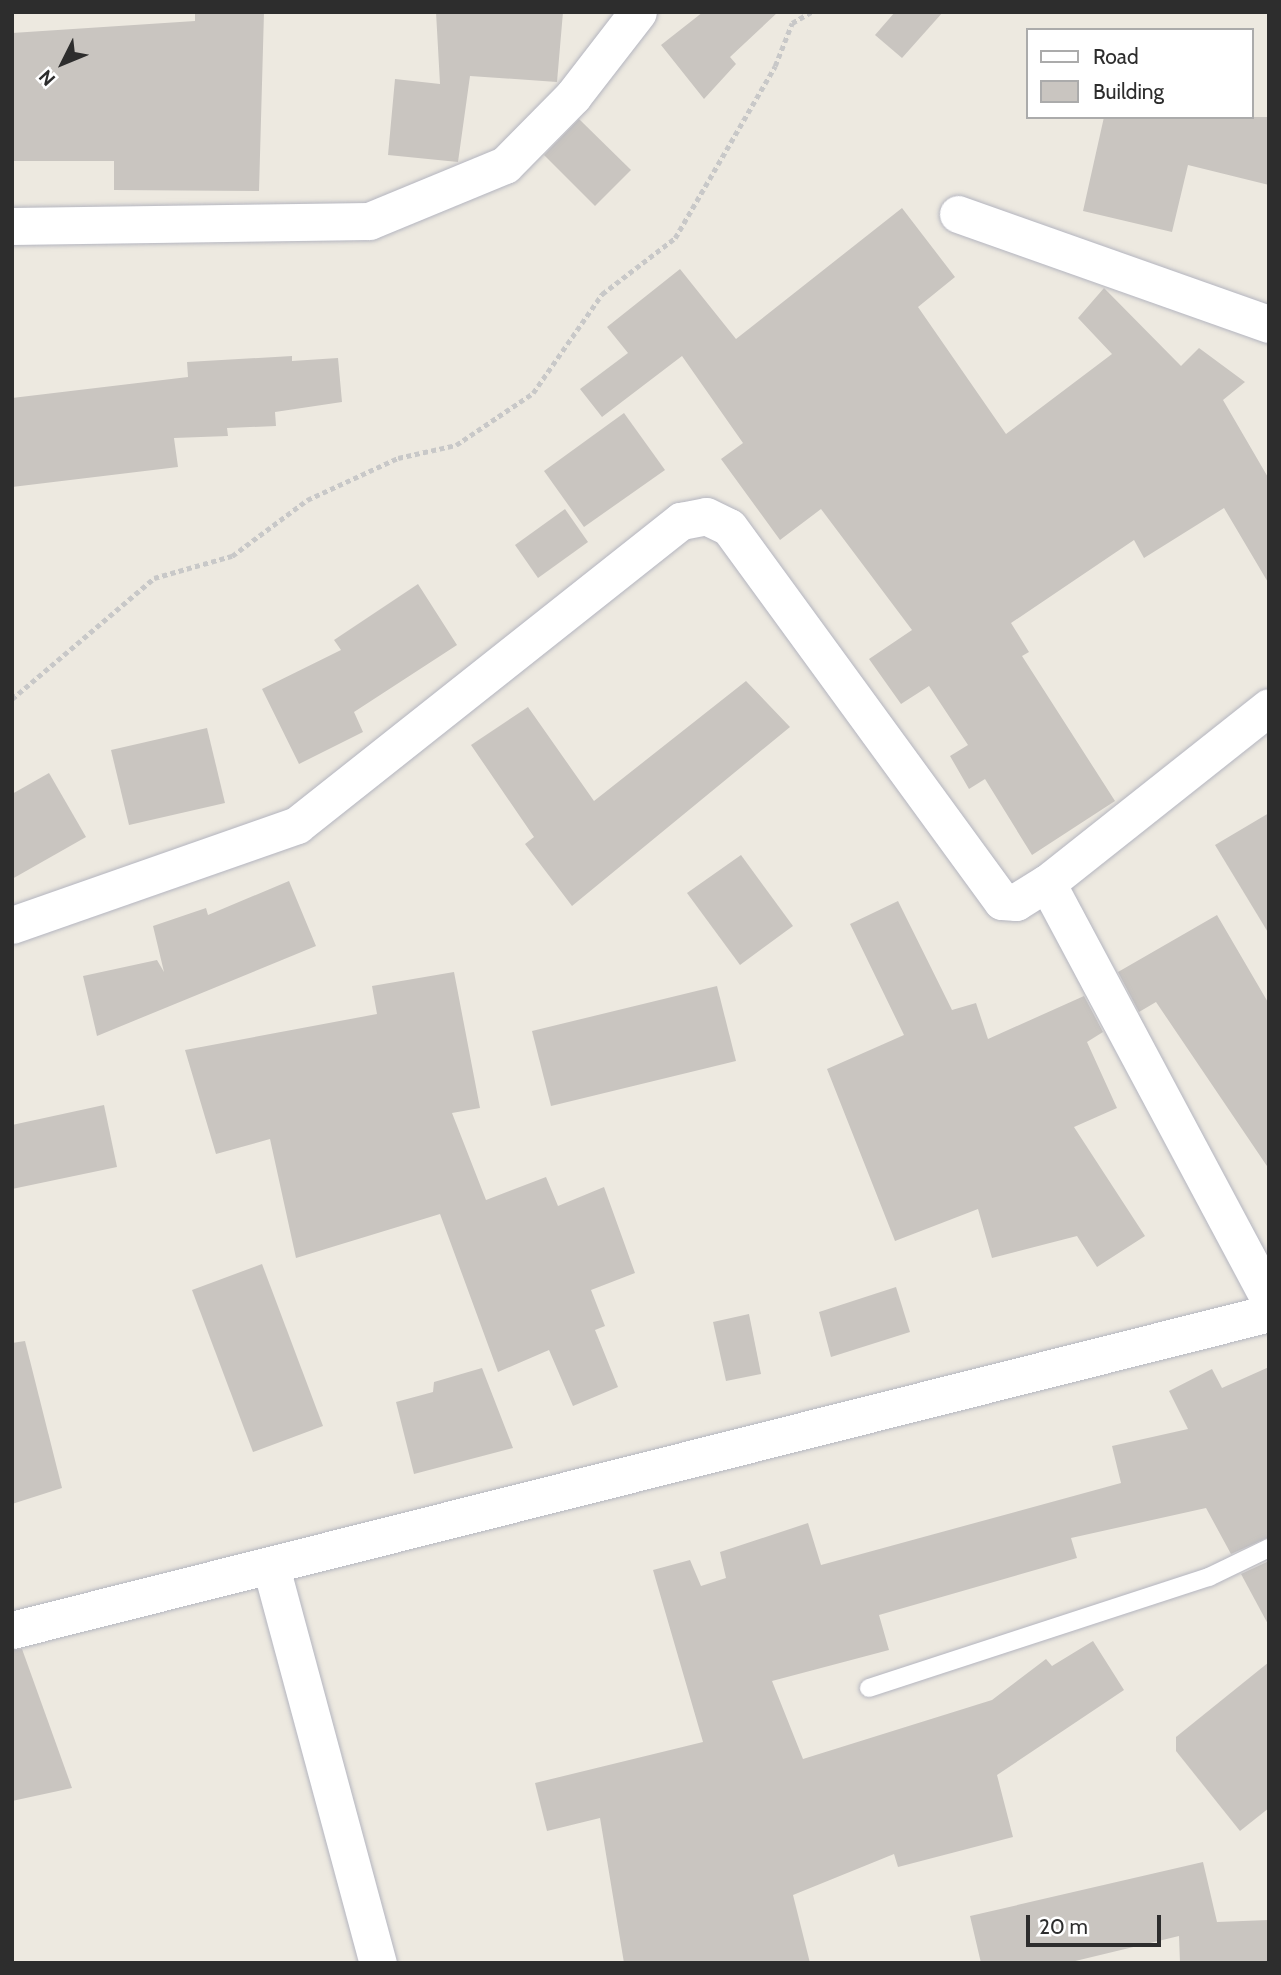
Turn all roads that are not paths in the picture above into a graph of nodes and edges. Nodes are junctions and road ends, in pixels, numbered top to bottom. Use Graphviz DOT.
graph roads {
  1 [pos="638,12"];
  2 [pos="958,214"];
  3 [pos="12,226"];
  4 [pos="1269,324"];
  5 [pos="1269,707"];
  6 [pos="1047,883"];
  7 [pos="12,925"];
  8 [pos="1269,1299"];
  9 [pos="1269,1313"];
  10 [pos="1269,1548"];
  11 [pos="271,1567"];
  12 [pos="12,1630"];
  13 [pos="869,1688"];
  14 [pos="378,1963"];
  1 -- 3 [label="street"];
  2 -- 4 [label="street"];
  5 -- 6 [label="street"];
  6 -- 7 [label="street"];
  6 -- 8 [label="street"];
  9 -- 11 [label="street"];
  10 -- 13 [label="lane"];
  11 -- 12 [label="street"];
  11 -- 14 [label="street"];
}
